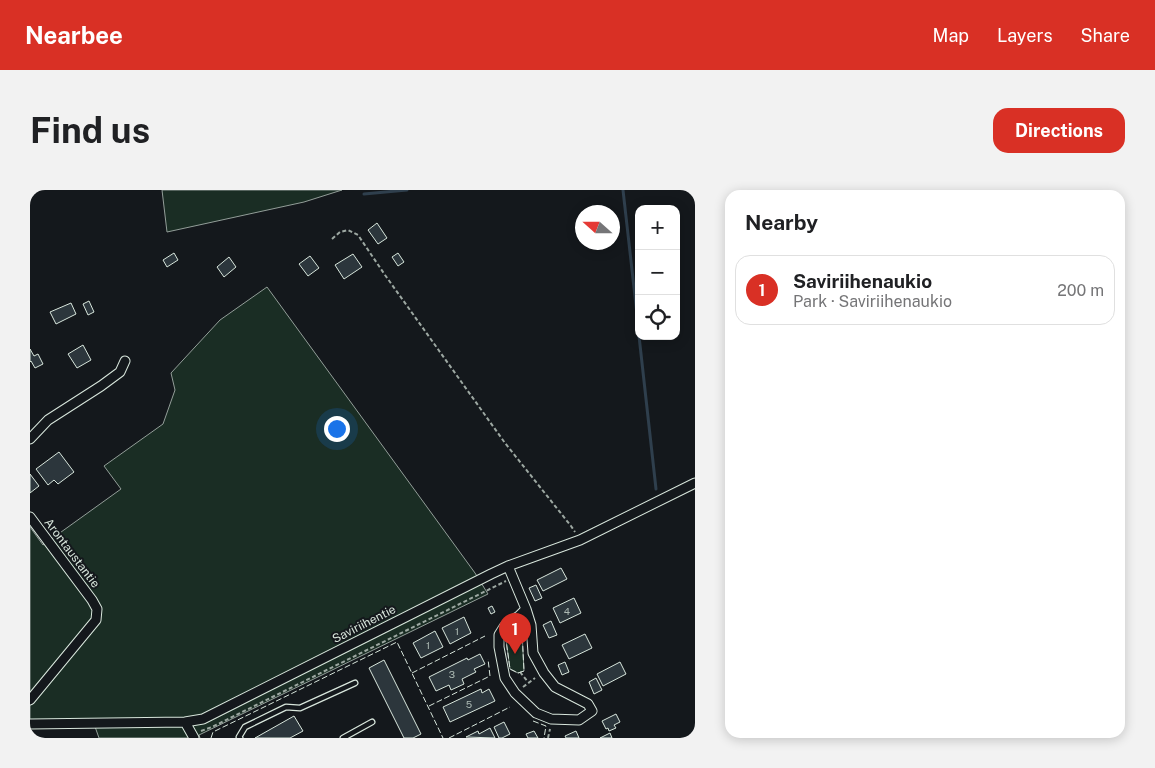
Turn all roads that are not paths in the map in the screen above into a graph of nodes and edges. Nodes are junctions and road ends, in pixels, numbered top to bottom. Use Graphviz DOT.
graph roads {
  1 [pos="125,361"];
  2 [pos="30,439"];
  3 [pos="695,483"];
  4 [pos="30,517"];
  5 [pos="508,566"];
  6 [pos="526,609"];
  7 [pos="355,683"];
  8 [pos="30,700"];
  9 [pos="185,722"];
  10 [pos="372,722"];
  11 [pos="30,724"];
  12 [pos="194,738"];
  13 [pos="240,738"];
  14 [pos="343,738"];
  1 -- 2 [label="street"];
  3 -- 5 [label="street, Saviriihentie"];
  4 -- 8 [label="street, Arontaustantie"];
  5 -- 6 [label="street"];
  5 -- 9 [label="street, Saviriihentie"];
  6 -- 6 [label="street"];
  7 -- 13 [label="lane"];
  9 -- 11 [label="street, Saviriihentie"];
  9 -- 12 [label="street"];
  10 -- 14 [label="lane"];
}
